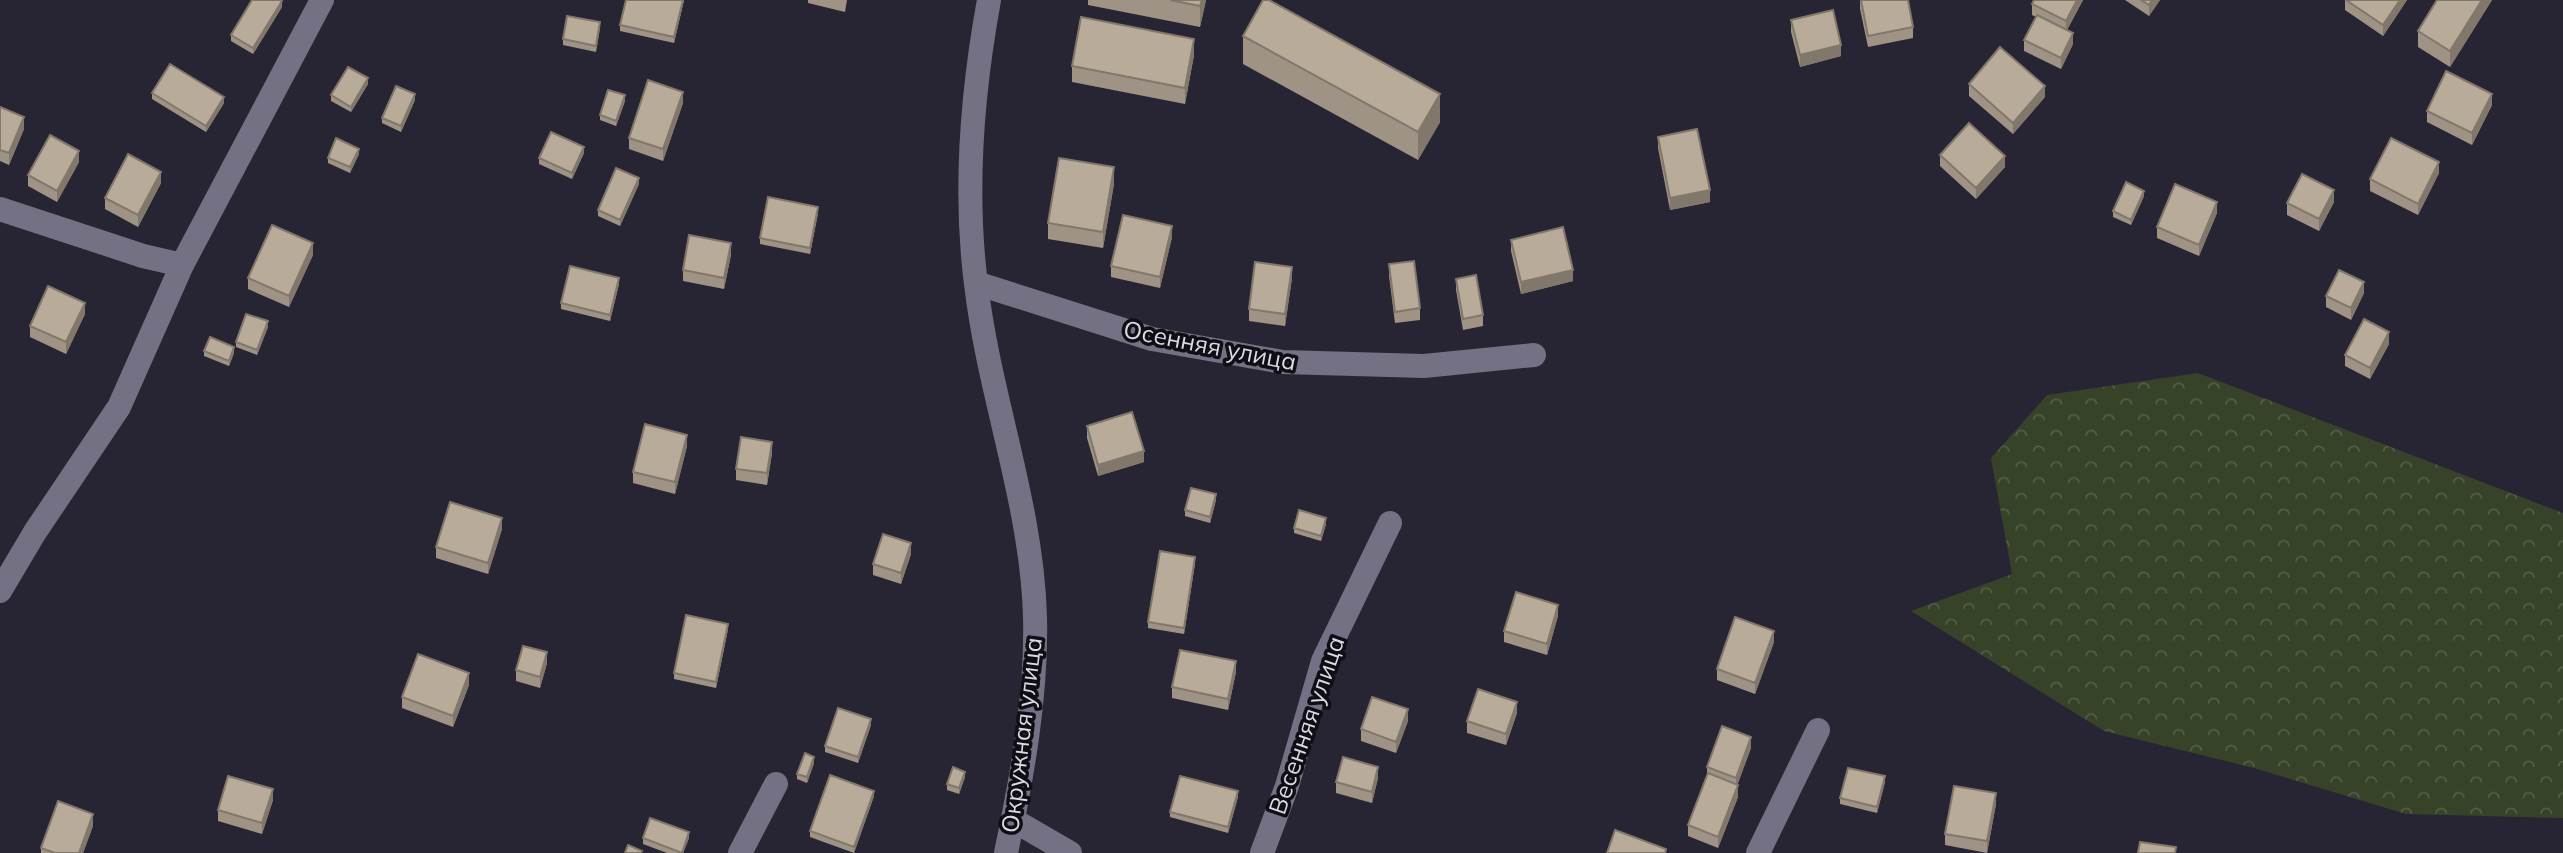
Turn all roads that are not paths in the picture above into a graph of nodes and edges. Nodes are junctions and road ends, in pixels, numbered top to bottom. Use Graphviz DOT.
graph roads {
  1 [pos="322,0"];
  2 [pos="989,0"];
  3 [pos="0,209"];
  4 [pos="183,265"];
  5 [pos="976,283"];
  6 [pos="1534,355"];
  7 [pos="1390,523"];
  8 [pos="0,591"];
  9 [pos="1818,730"];
  10 [pos="776,784"];
  11 [pos="1013,820"];
  12 [pos="740,853"];
  13 [pos="1006,853"];
  14 [pos="1070,853"];
  15 [pos="1262,853"];
  16 [pos="1758,853"];
  1 -- 4 [label="street"];
  2 -- 5 [label="street"];
  3 -- 4 [label="street"];
  4 -- 8 [label="street"];
  5 -- 6 [label="street, Осенняя улица"];
  5 -- 11 [label="street, Окружная улица"];
  7 -- 15 [label="street, Весенняя улица"];
  9 -- 16 [label="street"];
  10 -- 12 [label="street"];
  11 -- 13 [label="street, Окружная улица"];
  11 -- 14 [label="street"];
}
